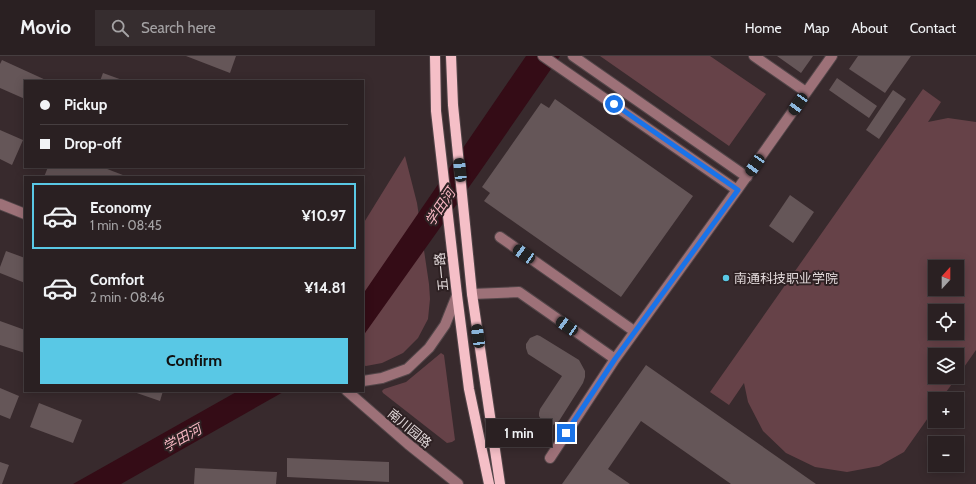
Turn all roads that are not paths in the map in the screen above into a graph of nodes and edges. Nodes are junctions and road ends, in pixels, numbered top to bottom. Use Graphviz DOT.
graph roads {
  1 [pos="435,56"];
  2 [pos="451,56"];
  3 [pos="543,56"];
  4 [pos="573,56"];
  5 [pos="754,56"];
  6 [pos="832,56"];
  7 [pos="806,92"];
  8 [pos="747,177"];
  9 [pos="738,190"];
  10 [pos="0,204"];
  11 [pos="24,214"];
  12 [pos="500,237"];
  13 [pos="472,294"];
  14 [pos="457,296"];
  15 [pos="634,332"];
  16 [pos="615,359"];
  17 [pos="364,381"];
  18 [pos="347,392"];
  19 [pos="550,458"];
  20 [pos="458,484"];
  21 [pos="489,484"];
  22 [pos="500,484"];
  1 -- 14 [label="main road, 五一路"];
  2 -- 13 [label="main road"];
  3 -- 9 [label="street"];
  4 -- 8 [label="street"];
  5 -- 7 [label="street"];
  6 -- 7 [label="street"];
  7 -- 8 [label="street"];
  8 -- 9 [label="street"];
  9 -- 15 [label="street"];
  10 -- 11 [label="street"];
  12 -- 15 [label="street"];
  13 -- 16 [label="street"];
  13 -- 22 [label="main road"];
  14 -- 17 [label="street"];
  14 -- 21 [label="main road, 五一路"];
  15 -- 16 [label="street"];
  16 -- 19 [label="street"];
  18 -- 20 [label="street, 南川园路"];
}
